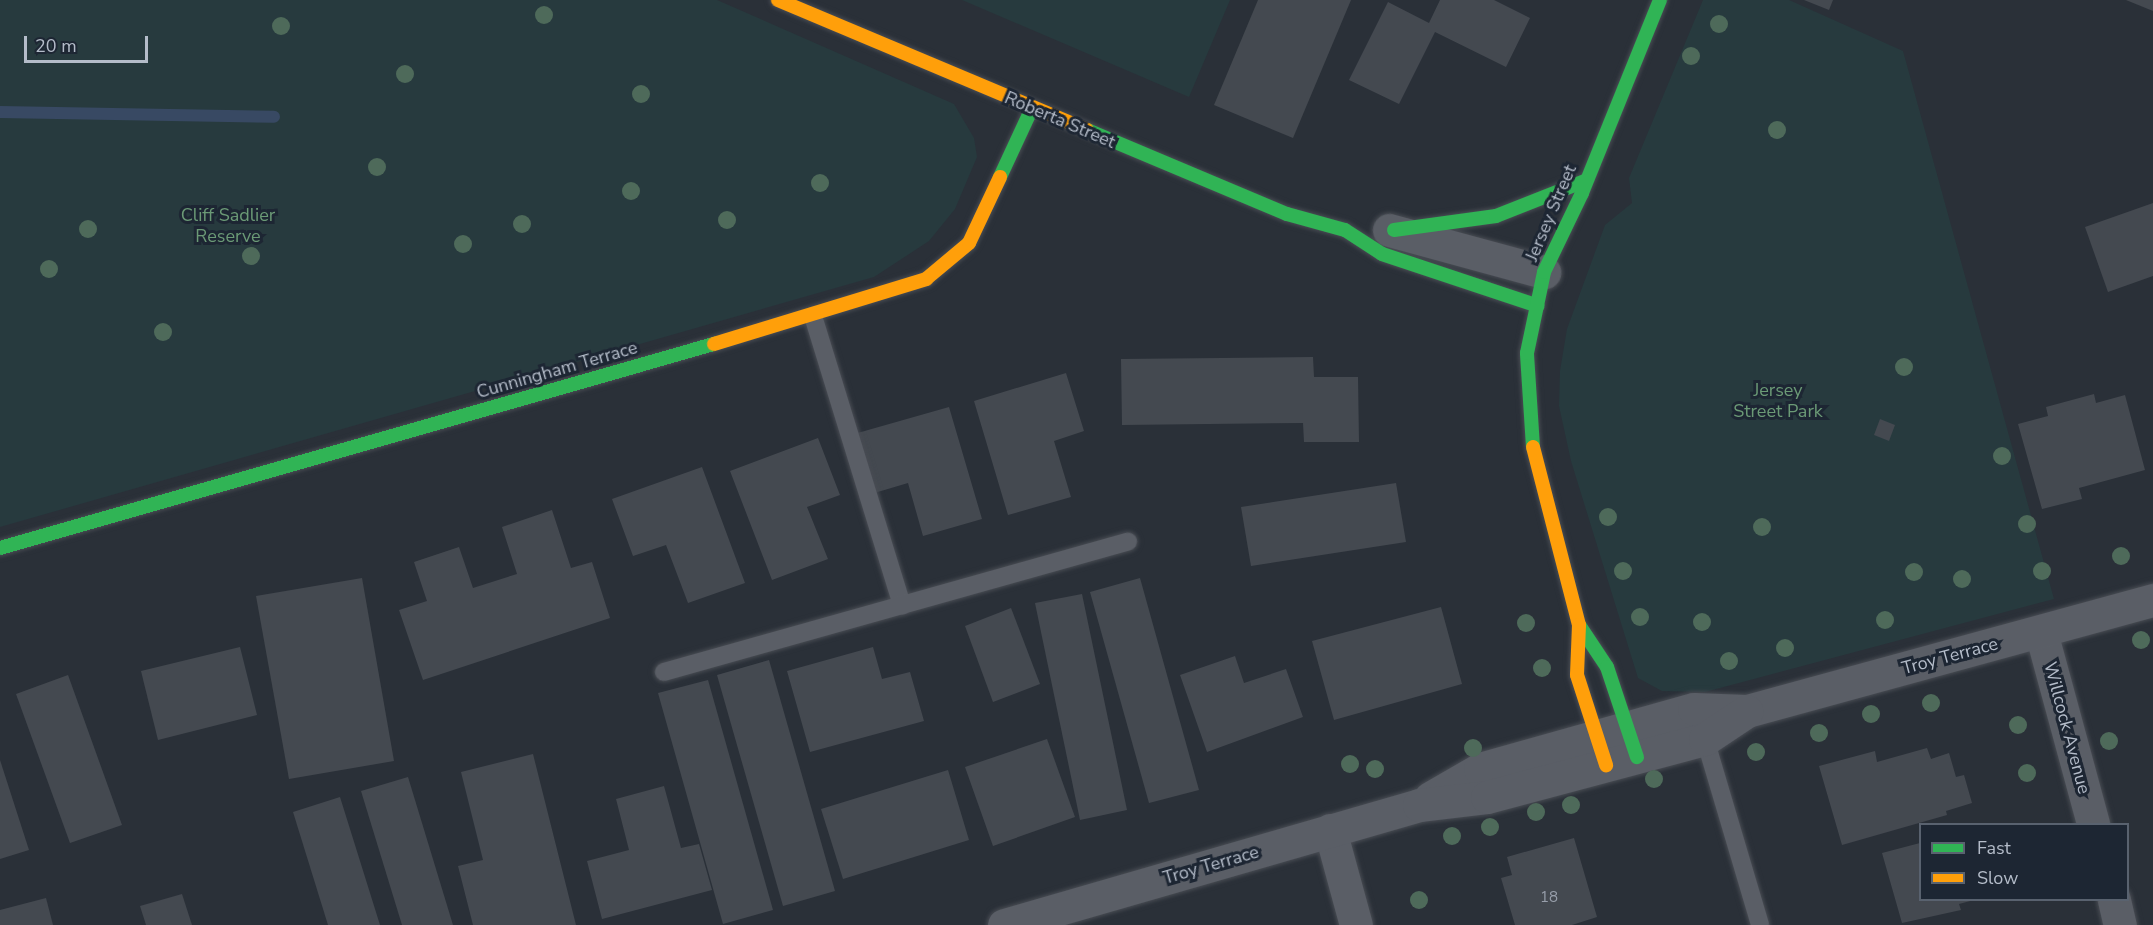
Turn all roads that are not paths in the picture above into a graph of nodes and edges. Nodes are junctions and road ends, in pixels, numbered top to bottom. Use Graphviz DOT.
graph roads {
  1 [pos="778,0"];
  2 [pos="1660,0"];
  3 [pos="1032,108"];
  4 [pos="1586,182"];
  5 [pos="1345,230"];
  6 [pos="1394,230"];
  7 [pos="1544,272"];
  8 [pos="1538,306"];
  9 [pos="813,316"];
  10 [pos="1128,542"];
  11 [pos="0,548"];
  12 [pos="2153,600"];
  13 [pos="902,606"];
  14 [pos="1578,625"];
  15 [pos="2041,632"];
  16 [pos="664,672"];
  17 [pos="1747,711"];
  18 [pos="1705,739"];
  19 [pos="1617,747"];
  20 [pos="2092,823"];
  21 [pos="1330,830"];
  22 [pos="2114,901"];
  23 [pos="1004,925"];
  24 [pos="1356,925"];
  25 [pos="1760,925"];
  26 [pos="2120,925"];
  1 -- 3 [label="street, Roberta Street"];
  2 -- 4 [label="street, Jersey Street"];
  3 -- 5 [label="street, Roberta Street"];
  3 -- 9 [label="street, Cunningham Terrace"];
  4 -- 6 [label="street"];
  4 -- 7 [label="street, Jersey Street"];
  5 -- 6 [label="street, Roberta Street"];
  5 -- 8 [label="street, Roberta Street"];
  6 -- 7 [label="street, Roberta Street"];
  7 -- 8 [label="street, Jersey Street"];
  8 -- 14 [label="street, Jersey Street"];
  9 -- 11 [label="street, Cunningham Terrace"];
  9 -- 13 [label="lane"];
  10 -- 13 [label="lane"];
  12 -- 15 [label="street, Troy Terrace"];
  13 -- 16 [label="lane"];
  14 -- 19 [label="street, Jersey Street"];
  14 -- 19 [label="street, Jersey Street"];
  15 -- 17 [label="street, Troy Terrace"];
  15 -- 20 [label="street, Willcock Avenue"];
  17 -- 18 [label="street, Troy Terrace"];
  17 -- 19 [label="street, Troy Terrace"];
  18 -- 19 [label="street, Troy Terrace"];
  18 -- 25 [label="lane"];
  19 -- 21 [label="street, Troy Terrace"];
  21 -- 23 [label="street, Troy Terrace"];
  21 -- 24 [label="street"];
  22 -- 26 [label="street"];
}
